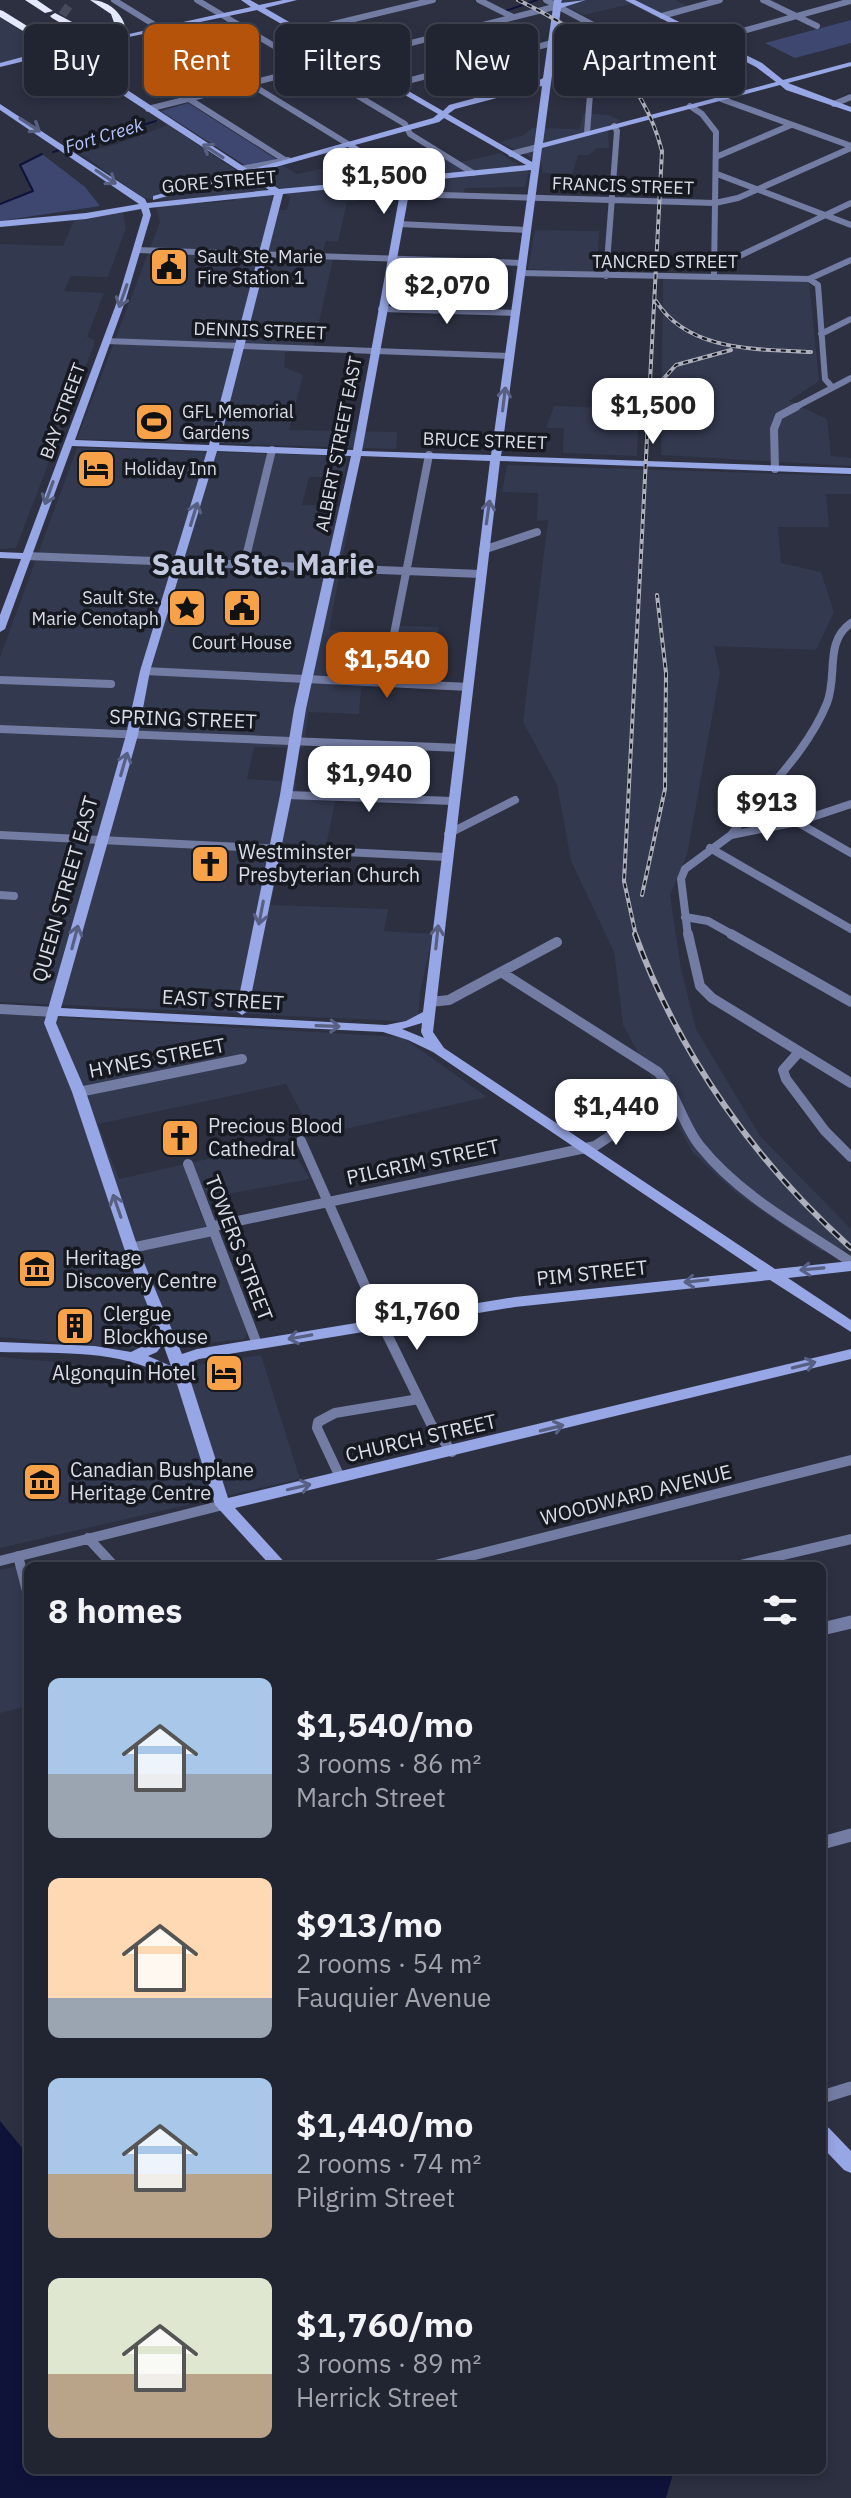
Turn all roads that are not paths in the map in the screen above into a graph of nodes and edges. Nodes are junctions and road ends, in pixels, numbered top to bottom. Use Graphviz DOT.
graph roads {
  1 [pos="2,0"];
  2 [pos="30,0"];
  3 [pos="95,0"];
  4 [pos="114,0"];
  5 [pos="197,0"];
  6 [pos="245,0"];
  7 [pos="293,0"];
  8 [pos="433,0"];
  9 [pos="479,0"];
  10 [pos="546,0"];
  11 [pos="582,0"];
  12 [pos="629,0"];
  13 [pos="720,0"];
  14 [pos="763,0"];
  15 [pos="851,1"];
  16 [pos="255,6"];
  17 [pos="560,8"];
  18 [pos="57,10"];
  19 [pos="0,13"];
  20 [pos="219,14"];
  21 [pos="511,16"];
  22 [pos="662,16"];
  23 [pos="798,17"];
  24 [pos="80,24"];
  25 [pos="119,24"];
  26 [pos="152,24"];
  27 [pos="175,24"];
  28 [pos="286,24"];
  29 [pos="333,24"];
  30 [pos="678,24"];
  31 [pos="817,26"];
  32 [pos="24,28"];
  33 [pos="745,31"];
  34 [pos="552,40"];
  35 [pos="410,42"];
  36 [pos="275,46"];
  37 [pos="24,58"];
  38 [pos="745,58"];
  39 [pos="1,64"];
  40 [pos="851,64"];
  41 [pos="549,78"];
  42 [pos="410,80"];
  43 [pos="538,83"];
  44 [pos="780,83"];
  45 [pos="538,86"];
  46 [pos="548,89"];
  47 [pos="259,90"];
  48 [pos="128,96"];
  49 [pos="201,96"];
  50 [pos="357,96"];
  51 [pos="410,96"];
  52 [pos="493,96"];
  53 [pos="723,97"];
  54 [pos="851,97"];
  55 [pos="189,99"];
  56 [pos="834,104"];
  57 [pos="0,106"];
  58 [pos="426,106"];
  59 [pos="690,106"];
  60 [pos="452,107"];
  61 [pos="148,109"];
  62 [pos="851,110"];
  63 [pos="439,117"];
  64 [pos="791,125"];
  65 [pos="614,126"];
  66 [pos="407,128"];
  67 [pos="587,133"];
  68 [pos="352,147"];
  69 [pos="538,147"];
  70 [pos="851,147"];
  71 [pos="511,154"];
  72 [pos="716,157"];
  73 [pos="290,160"];
  74 [pos="535,167"];
  75 [pos="243,171"];
  76 [pos="473,173"];
  77 [pos="717,174"];
  78 [pos="407,180"];
  79 [pos="757,190"];
  80 [pos="279,193"];
  81 [pos="405,194"];
  82 [pos="531,198"];
  83 [pos="611,199"];
  84 [pos="715,203"];
  85 [pos="851,203"];
  86 [pos="145,206"];
  87 [pos="78,215"];
  88 [pos="826,215"];
  89 [pos="0,224"];
  90 [pos="399,224"];
  91 [pos="851,225"];
  92 [pos="527,230"];
  93 [pos="137,250"];
  94 [pos="265,255"];
  95 [pos="392,258"];
  96 [pos="851,260"];
  97 [pos="521,268"];
  98 [pos="714,272"];
  99 [pos="606,276"];
  100 [pos="809,279"];
  101 [pos="381,309"];
  102 [pos="515,313"];
  103 [pos="851,319"];
  104 [pos="821,334"];
  105 [pos="106,341"];
  106 [pos="239,346"];
  107 [pos="375,351"];
  108 [pos="510,356"];
  109 [pos="851,378"];
  110 [pos="832,387"];
  111 [pos="498,442"];
  112 [pos="68,443"];
  113 [pos="213,448"];
  114 [pos="272,450"];
  115 [pos="357,453"];
  116 [pos="429,455"];
  117 [pos="496,456"];
  118 [pos="529,458"];
  119 [pos="775,469"];
  120 [pos="851,471"];
  121 [pos="537,532"];
  122 [pos="483,550"];
  123 [pos="0,555"];
  124 [pos="26,556"];
  125 [pos="179,563"];
  126 [pos="244,565"];
  127 [pos="332,569"];
  128 [pos="409,571"];
  129 [pos="481,574"];
  130 [pos="851,623"];
  131 [pos="0,629"];
  132 [pos="394,634"];
  133 [pos="145,671"];
  134 [pos="0,680"];
  135 [pos="307,681"];
  136 [pos="111,684"];
  137 [pos="469,687"];
  138 [pos="0,729"];
  139 [pos="132,735"];
  140 [pos="296,742"];
  141 [pos="461,748"];
  142 [pos="286,795"];
  143 [pos="515,800"];
  144 [pos="453,801"];
  145 [pos="851,804"];
  146 [pos="797,822"];
  147 [pos="448,834"];
  148 [pos="0,835"];
  149 [pos="731,835"];
  150 [pos="102,839"];
  151 [pos="710,848"];
  152 [pos="273,849"];
  153 [pos="851,853"];
  154 [pos="445,857"];
  155 [pos="0,895"];
  156 [pos="14,896"];
  157 [pos="685,917"];
  158 [pos="851,929"];
  159 [pos="557,942"];
  160 [pos="501,972"];
  161 [pos="851,1002"];
  162 [pos="429,1008"];
  163 [pos="0,1009"];
  164 [pos="242,1011"];
  165 [pos="54,1012"];
  166 [pos="197,1018"];
  167 [pos="272,1024"];
  168 [pos="384,1028"];
  169 [pos="439,1051"];
  170 [pos="799,1052"];
  171 [pos="242,1059"];
  172 [pos="851,1083"];
  173 [pos="79,1092"];
  174 [pos="678,1108"];
  175 [pos="301,1141"];
  176 [pos="583,1148"];
  177 [pos="851,1157"];
  178 [pos="188,1164"];
  179 [pos="330,1201"];
  180 [pos="213,1228"];
  181 [pos="131,1248"];
  182 [pos="851,1264"];
  183 [pos="773,1273"];
  184 [pos="381,1322"];
  185 [pos="851,1327"];
  186 [pos="166,1331"];
  187 [pos="257,1344"];
  188 [pos="0,1347"];
  189 [pos="197,1354"];
  190 [pos="851,1354"];
  191 [pos="133,1357"];
  192 [pos="182,1382"];
  193 [pos="419,1399"];
  194 [pos="452,1452"];
  195 [pos="851,1460"];
  196 [pos="340,1477"];
  197 [pos="223,1505"];
  198 [pos="88,1538"];
  199 [pos="851,1539"];
  200 [pos="18,1556"];
  201 [pos="0,1561"];
  202 [pos="110,1562"];
  203 [pos="276,1562"];
  204 [pos="447,1562"];
  205 [pos="753,1562"];
  206 [pos="24,1579"];
  207 [pos="851,1622"];
  208 [pos="826,1628"];
  209 [pos="851,1835"];
  210 [pos="826,1842"];
  211 [pos="851,2088"];
  212 [pos="826,2096"];
  213 [pos="826,2138"];
  214 [pos="851,2164"];
  1 -- 18 [label="highway"];
  2 -- 18 [label="highway"];
  3 -- 25 [label="highway"];
  4 -- 26 [label="street"];
  5 -- 20 [label="street"];
  6 -- 16 [label="main road"];
  7 -- 16 [label="main road"];
  8 -- 29 [label="street"];
  9 -- 21 [label="street"];
  10 -- 17 [label="street"];
  11 -- 17 [label="main road"];
  12 -- 22 [label="main road"];
  13 -- 22 [label="street"];
  14 -- 23 [label="street"];
  15 -- 23 [label="street"];
  16 -- 20 [label="main road"];
  16 -- 28 [label="main road"];
  17 -- 21 [label="street"];
  17 -- 34 [label="main road"];
  17 -- 53 [label="street"];
  18 -- 24 [label="highway"];
  19 -- 32 [label="highway"];
  20 -- 27 [label="main road"];
  20 -- 36 [label="street"];
  21 -- 35 [label="street"];
  22 -- 30 [label="main road"];
  23 -- 31 [label="street"];
  23 -- 33 [label="street"];
  34 -- 41 [label="main road"];
  34 -- 42 [label="street"];
  34 -- 67 [label="street"];
  37 -- 39 [label="main road"];
  38 -- 44 [label="main road"];
  40 -- 44 [label="main road"];
  41 -- 43 [label="main road"];
  41 -- 46 [label="main road"];
  44 -- 53 [label="main road"];
  44 -- 56 [label="main road"];
  45 -- 46 [label="main road"];
  46 -- 69 [label="main road"];
  47 -- 68 [label="street"];
  48 -- 61 [label="main road"];
  49 -- 55 [label="street"];
  50 -- 66 [label="street"];
  51 -- 58 [label="main road"];
  52 -- 60 [label="main road"];
  53 -- 59 [label="main road"];
  53 -- 64 [label="street"];
  54 -- 56 [label="street"];
  55 -- 61 [label="street"];
  55 -- 73 [label="street"];
  56 -- 62 [label="main road"];
  57 -- 86 [label="main road, one-way"];
  58 -- 60 [label="main road"];
  58 -- 63 [label="main road"];
  59 -- 65 [label="main road"];
  59 -- 72 [label="street"];
  60 -- 63 [label="main road"];
  75 -- 61 [label="main road, one-way"];
  63 -- 66 [label="main road"];
  63 -- 71 [label="main road"];
  64 -- 70 [label="street"];
  64 -- 72 [label="street"];
  65 -- 67 [label="main road"];
  65 -- 83 [label="street"];
  66 -- 68 [label="main road"];
  66 -- 76 [label="street"];
  67 -- 69 [label="main road"];
  68 -- 73 [label="main road"];
  68 -- 78 [label="main road"];
  69 -- 71 [label="street"];
  69 -- 74 [label="main road"];
  70 -- 79 [label="street, FRANCIS STREET"];
  71 -- 74 [label="main road"];
  72 -- 77 [label="street"];
  73 -- 75 [label="main road"];
  74 -- 76 [label="main road, GORE STREET"];
  74 -- 82 [label="main road"];
  75 -- 80 [label="main road"];
  75 -- 86 [label="main road"];
  76 -- 78 [label="main road, GORE STREET"];
  77 -- 79 [label="street"];
  77 -- 84 [label="street"];
  78 -- 80 [label="main road, GORE STREET"];
  78 -- 81 [label="main road, ALBERT STREET EAST"];
  79 -- 84 [label="street, FRANCIS STREET"];
  79 -- 88 [label="street"];
  80 -- 86 [label="main road, GORE STREET"];
  80 -- 94 [label="main road, QUEEN STREET EAST"];
  81 -- 82 [label="street, FRANCIS STREET"];
  81 -- 90 [label="main road, ALBERT STREET EAST"];
  82 -- 83 [label="street, FRANCIS STREET"];
  82 -- 92 [label="main road"];
  83 -- 84 [label="street, FRANCIS STREET"];
  83 -- 99 [label="street"];
  84 -- 98 [label="street"];
  85 -- 88 [label="street"];
  86 -- 87 [label="main road"];
  86 -- 87 [label="main road"];
  86 -- 93 [label="main road, BAY STREET"];
  87 -- 89 [label="main road"];
  88 -- 91 [label="street"];
  88 -- 98 [label="street"];
  90 -- 92 [label="street"];
  90 -- 95 [label="main road, ALBERT STREET EAST"];
  92 -- 97 [label="main road"];
  93 -- 94 [label="street, TANCRED STREET"];
  93 -- 105 [label="main road, BAY STREET, one-way"];
  94 -- 95 [label="street, TANCRED STREET"];
  94 -- 106 [label="main road, QUEEN STREET EAST"];
  95 -- 97 [label="street, TANCRED STREET"];
  95 -- 101 [label="main road, ALBERT STREET EAST"];
  96 -- 100 [label="street"];
  97 -- 99 [label="street, TANCRED STREET"];
  97 -- 102 [label="main road"];
  98 -- 99 [label="street, TANCRED STREET"];
  98 -- 100 [label="street, TANCRED STREET"];
  100 -- 104 [label="street"];
  101 -- 102 [label="street"];
  101 -- 107 [label="main road, ALBERT STREET EAST"];
  102 -- 108 [label="main road"];
  103 -- 104 [label="street"];
  104 -- 110 [label="street"];
  105 -- 106 [label="street, DENNIS STREET"];
  105 -- 112 [label="main road, BAY STREET"];
  106 -- 107 [label="street, DENNIS STREET"];
  106 -- 113 [label="main road, QUEEN STREET EAST"];
  107 -- 108 [label="street, DENNIS STREET"];
  107 -- 115 [label="main road, ALBERT STREET EAST"];
  111 -- 108 [label="main road, one-way"];
  109 -- 110 [label="street"];
  110 -- 119 [label="street"];
  111 -- 117 [label="main road"];
  111 -- 118 [label="main road"];
  112 -- 113 [label="main road, BRUCE STREET"];
  112 -- 124 [label="main road, BAY STREET, one-way"];
  113 -- 114 [label="main road, BRUCE STREET"];
  125 -- 113 [label="main road, QUEEN STREET EAST, one-way"];
  114 -- 115 [label="main road, BRUCE STREET"];
  114 -- 126 [label="street"];
  115 -- 116 [label="main road, BRUCE STREET"];
  115 -- 127 [label="main road, ALBERT STREET EAST"];
  116 -- 117 [label="main road, BRUCE STREET"];
  116 -- 128 [label="street"];
  117 -- 118 [label="main road, BRUCE STREET"];
  122 -- 117 [label="main road, one-way"];
  118 -- 119 [label="main road, BRUCE STREET"];
  119 -- 120 [label="main road, BRUCE STREET"];
  121 -- 122 [label="street"];
  122 -- 129 [label="main road"];
  123 -- 124 [label="main road"];
  124 -- 125 [label="street"];
  124 -- 131 [label="main road, BAY STREET"];
  125 -- 126 [label="street"];
  125 -- 133 [label="main road, QUEEN STREET EAST"];
  126 -- 127 [label="street"];
  127 -- 128 [label="street"];
  127 -- 135 [label="main road, ALBERT STREET EAST"];
  128 -- 129 [label="street"];
  128 -- 132 [label="street"];
  129 -- 137 [label="main road"];
  130 -- 149 [label="street"];
  133 -- 135 [label="street"];
  133 -- 139 [label="main road, QUEEN STREET EAST"];
  134 -- 136 [label="street"];
  135 -- 137 [label="street"];
  135 -- 140 [label="main road, ALBERT STREET EAST"];
  137 -- 141 [label="main road"];
  138 -- 139 [label="street, SPRING STREET"];
  139 -- 140 [label="street, SPRING STREET"];
  150 -- 139 [label="main road, QUEEN STREET EAST, one-way"];
  140 -- 141 [label="street, SPRING STREET"];
  140 -- 142 [label="main road, ALBERT STREET EAST"];
  141 -- 144 [label="main road"];
  142 -- 144 [label="street"];
  142 -- 152 [label="main road, ALBERT STREET EAST"];
  143 -- 147 [label="street"];
  144 -- 147 [label="main road"];
  145 -- 146 [label="street"];
  146 -- 149 [label="street"];
  146 -- 153 [label="street"];
  147 -- 154 [label="main road"];
  148 -- 150 [label="street"];
  149 -- 151 [label="street"];
  150 -- 152 [label="street"];
  165 -- 150 [label="main road, QUEEN STREET EAST, one-way"];
  151 -- 157 [label="street"];
  151 -- 158 [label="street"];
  152 -- 154 [label="street"];
  152 -- 164 [label="main road, ALBERT STREET EAST, one-way"];
  162 -- 154 [label="main road, one-way"];
  155 -- 156 [label="street"];
  157 -- 161 [label="street"];
  157 -- 170 [label="street"];
  159 -- 160 [label="street"];
  160 -- 162 [label="street"];
  160 -- 174 [label="street"];
  162 -- 168 [label="main road"];
  162 -- 169 [label="main road"];
  163 -- 165 [label="street, EAST STREET"];
  164 -- 166 [label="main road"];
  164 -- 167 [label="main road"];
  165 -- 166 [label="main road, EAST STREET"];
  165 -- 173 [label="main road, QUEEN STREET EAST"];
  166 -- 167 [label="main road, EAST STREET"];
  167 -- 168 [label="main road, EAST STREET, one-way"];
  168 -- 169 [label="main road, EAST STREET"];
  169 -- 176 [label="main road, EAST STREET"];
  170 -- 172 [label="street"];
  170 -- 177 [label="street"];
  171 -- 173 [label="street, HYNES STREET"];
  181 -- 173 [label="main road, QUEEN STREET EAST, one-way"];
  174 -- 176 [label="street, PILGRIM STREET"];
  174 -- 182 [label="street"];
  175 -- 179 [label="street"];
  176 -- 179 [label="street, PILGRIM STREET"];
  176 -- 183 [label="main road, EAST STREET"];
  178 -- 180 [label="street, TOWERS STREET"];
  179 -- 180 [label="street, PILGRIM STREET"];
  179 -- 184 [label="street"];
  180 -- 181 [label="street, PILGRIM STREET"];
  180 -- 187 [label="street, TOWERS STREET"];
  181 -- 186 [label="main road, QUEEN STREET EAST"];
  182 -- 183 [label="main road, PIM STREET, one-way"];
  183 -- 184 [label="main road, PIM STREET, one-way"];
  183 -- 185 [label="main road, EAST STREET"];
  184 -- 187 [label="main road, PIM STREET, one-way"];
  184 -- 193 [label="street"];
  186 -- 189 [label="main road"];
  186 -- 191 [label="main road"];
  186 -- 192 [label="main road, QUEEN STREET EAST"];
  187 -- 189 [label="main road, PIM STREET"];
  188 -- 191 [label="main road"];
  189 -- 192 [label="main road"];
  194 -- 190 [label="main road, CHURCH STREET, one-way"];
  191 -- 192 [label="main road"];
  192 -- 197 [label="main road, QUEEN STREET EAST"];
  193 -- 194 [label="street"];
  193 -- 196 [label="street"];
  194 -- 196 [label="main road, CHURCH STREET"];
  195 -- 204 [label="street, WOODWARD AVENUE"];
  197 -- 196 [label="main road, CHURCH STREET, one-way"];
  197 -- 198 [label="street, CHURCH STREET"];
  197 -- 203 [label="main road, QUEEN STREET EAST"];
  198 -- 200 [label="street, CHURCH STREET"];
  198 -- 202 [label="street"];
  199 -- 205 [label="street"];
  200 -- 201 [label="street, CHURCH STREET"];
  200 -- 206 [label="street"];
  207 -- 208 [label="street"];
  209 -- 210 [label="street"];
  211 -- 212 [label="street"];
  213 -- 214 [label="main road"];
}
